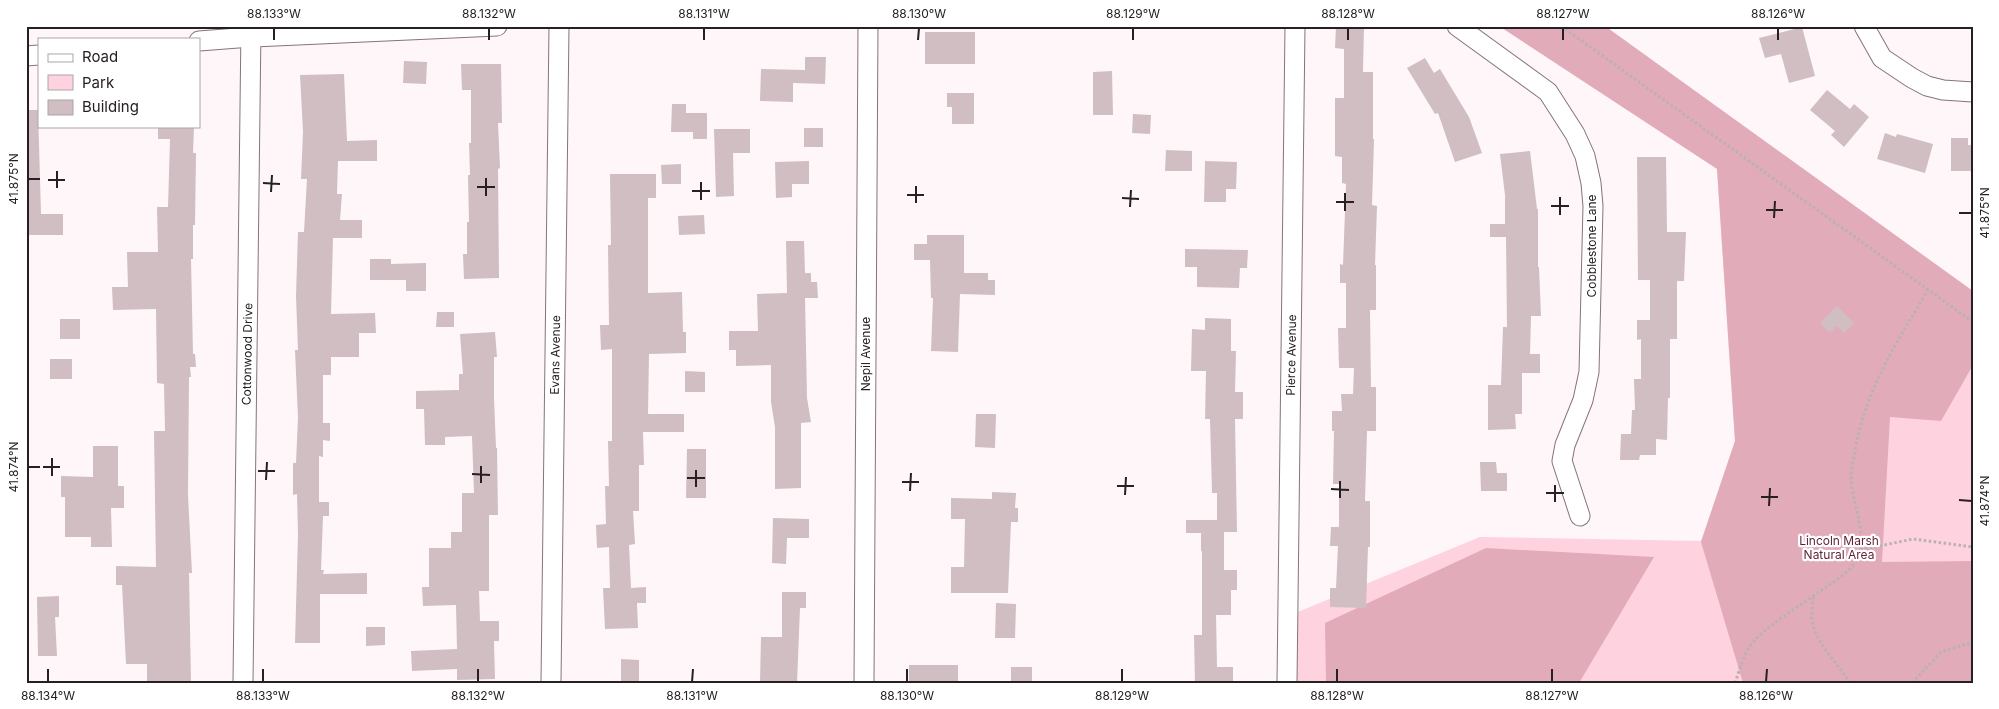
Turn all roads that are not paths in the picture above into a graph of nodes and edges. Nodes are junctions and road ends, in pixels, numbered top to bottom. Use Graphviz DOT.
graph roads {
  1 [pos="497,26"];
  2 [pos="559,26"];
  3 [pos="868,26"];
  4 [pos="1296,26"];
  5 [pos="1457,26"];
  6 [pos="1864,26"];
  7 [pos="251,32"];
  8 [pos="200,42"];
  9 [pos="1973,92"];
  10 [pos="1580,516"];
  11 [pos="243,683"];
  12 [pos="551,683"];
  13 [pos="864,683"];
  14 [pos="1287,683"];
  1 -- 7 [label="street"];
  2 -- 12 [label="street, Evans Avenue"];
  3 -- 13 [label="street, Nepil Avenue"];
  4 -- 14 [label="street, Pierce Avenue"];
  5 -- 10 [label="street, Cobblestone Lane"];
  6 -- 9 [label="street"];
  7 -- 8 [label="street"];
  7 -- 11 [label="street, Cottonwood Drive"];
}
